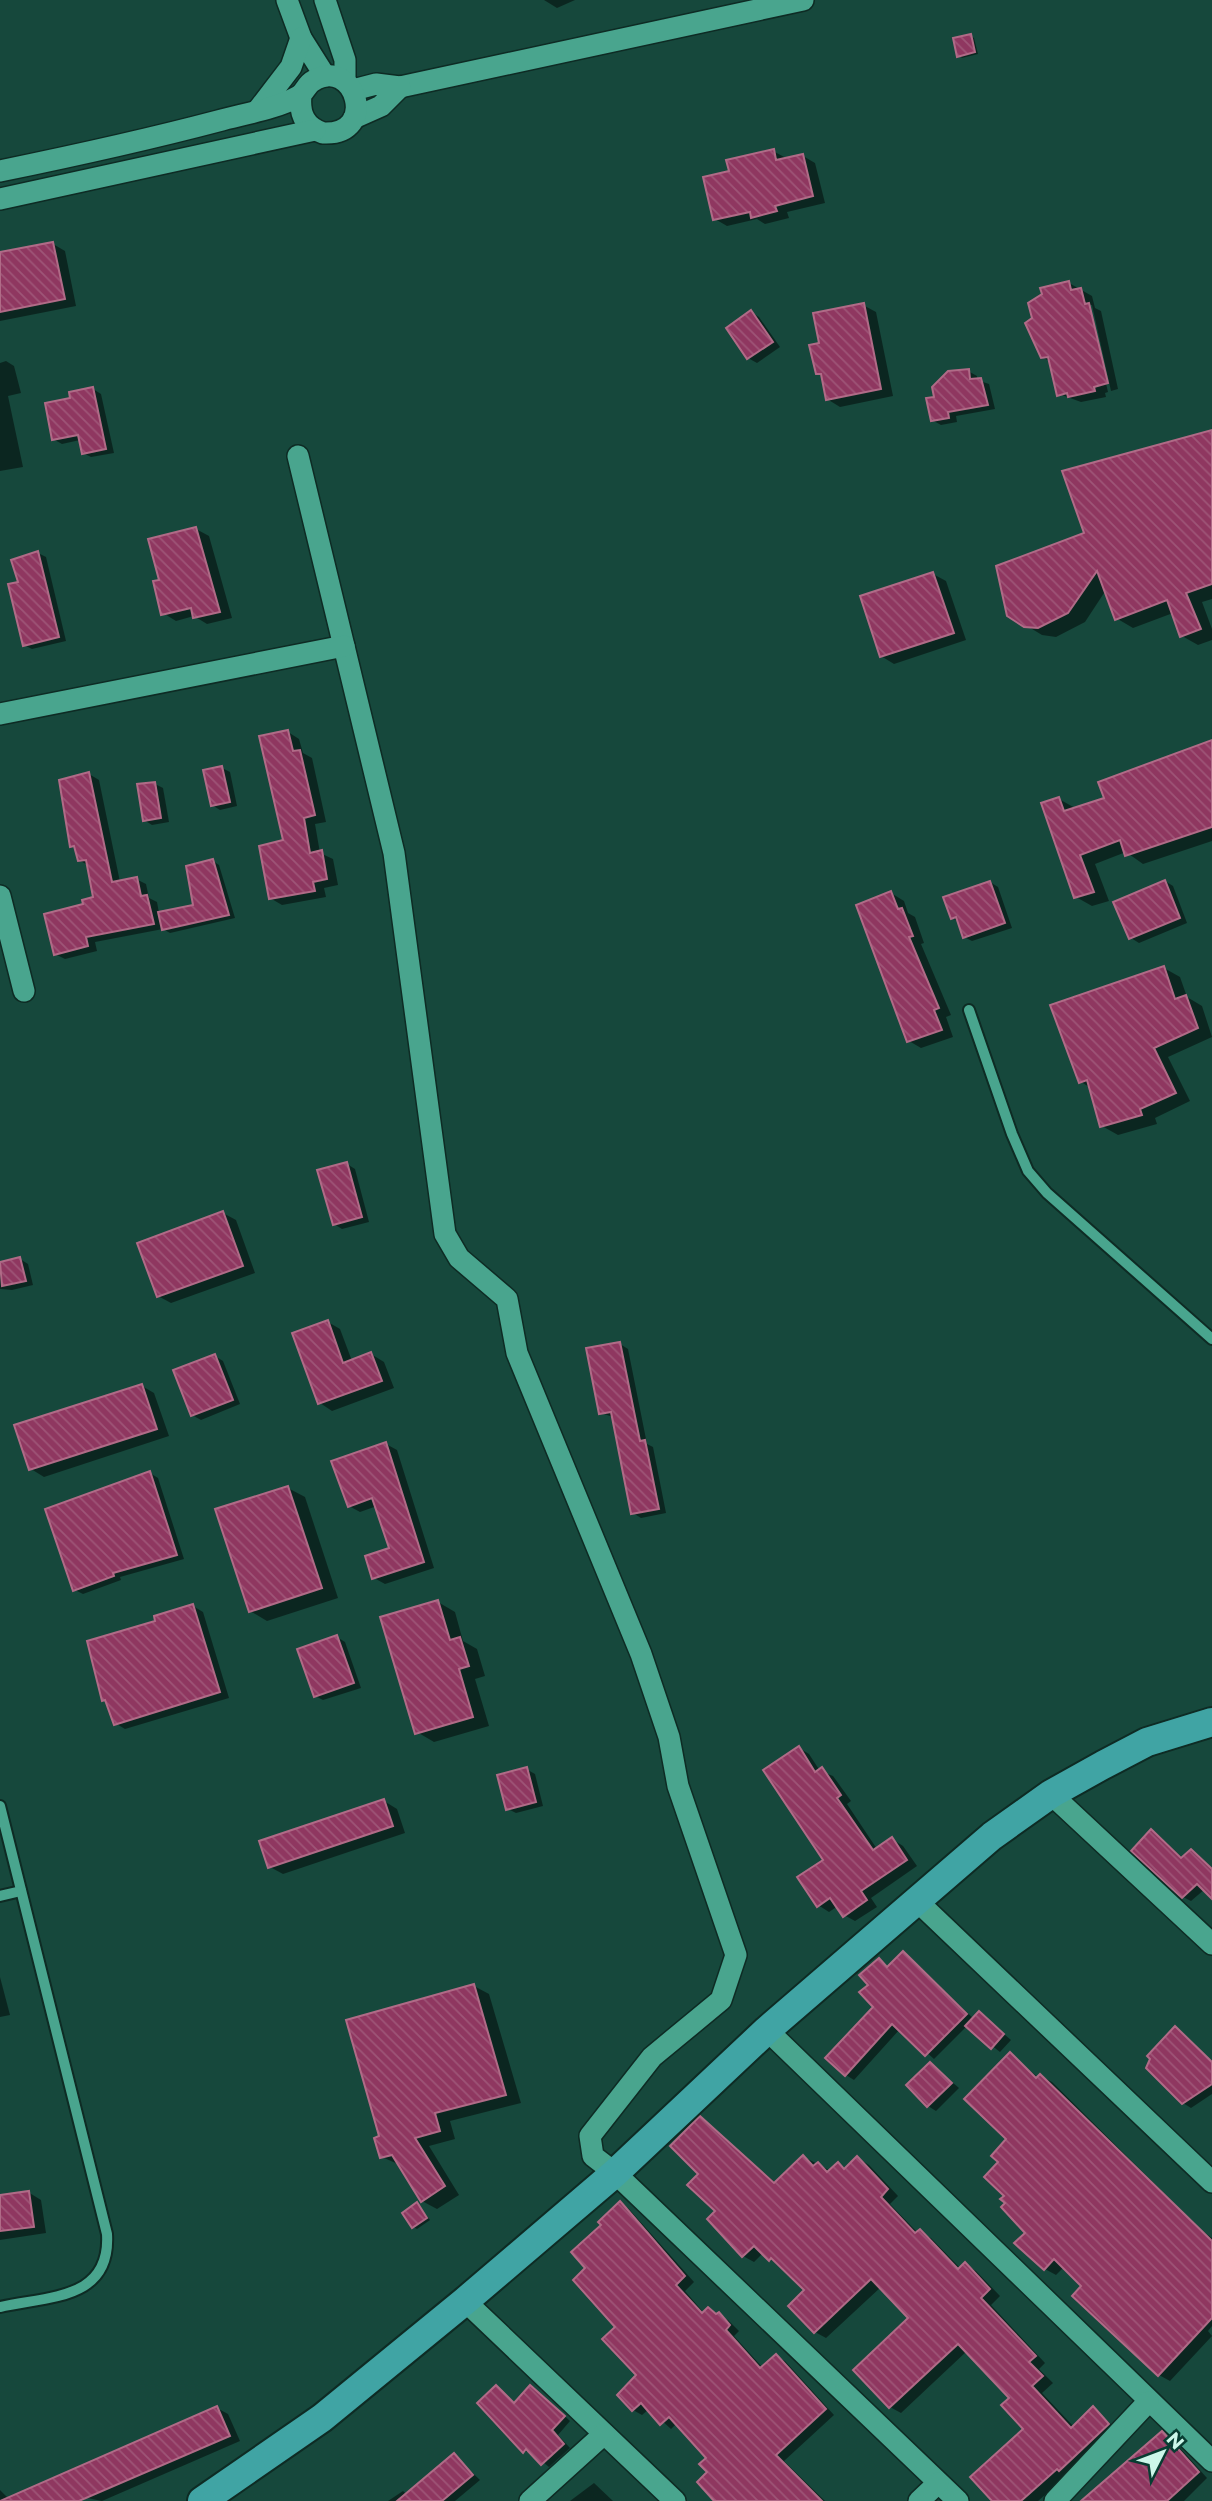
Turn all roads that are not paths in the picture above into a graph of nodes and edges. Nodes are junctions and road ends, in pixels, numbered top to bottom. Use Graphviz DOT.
graph roads {
  1 [pos="287,0"];
  2 [pos="325,0"];
  3 [pos="803,0"];
  4 [pos="301,38"];
  5 [pos="341,83"];
  6 [pos="400,87"];
  7 [pos="301,95"];
  8 [pos="258,110"];
  9 [pos="354,118"];
  10 [pos="314,130"];
  11 [pos="0,171"];
  12 [pos="0,198"];
  13 [pos="298,456"];
  14 [pos="344,646"];
  15 [pos="0,714"];
  16 [pos="0,896"];
  17 [pos="24,991"];
  18 [pos="969,1010"];
  19 [pos="1212,1339"];
  20 [pos="1212,1722"];
  21 [pos="1051,1794"];
  22 [pos="0,1806"];
  23 [pos="21,1891"];
  24 [pos="0,1896"];
  25 [pos="915,1899"];
  26 [pos="1212,1944"];
  27 [pos="766,2030"];
  28 [pos="615,2173"];
  29 [pos="1212,2182"];
  30 [pos="465,2301"];
  31 [pos="0,2307"];
  32 [pos="1148,2402"];
  33 [pos="604,2434"];
  34 [pos="1212,2461"];
  35 [pos="938,2483"];
  36 [pos="202,2501"];
  37 [pos="530,2501"];
  38 [pos="675,2501"];
  39 [pos="919,2501"];
  40 [pos="958,2501"];
  41 [pos="1055,2501"];
  1 -- 4 [label="street"];
  2 -- 5 [label="street"];
  3 -- 6 [label="street"];
  4 -- 5 [label="street"];
  4 -- 8 [label="street"];
  5 -- 6 [label="street"];
  5 -- 7 [label="street"];
  5 -- 9 [label="street"];
  6 -- 9 [label="street"];
  7 -- 8 [label="street"];
  7 -- 10 [label="street"];
  8 -- 11 [label="street"];
  9 -- 10 [label="street"];
  10 -- 12 [label="street"];
  13 -- 14 [label="street"];
  14 -- 15 [label="street"];
  14 -- 28 [label="street"];
  16 -- 17 [label="street"];
  18 -- 19 [label="lane"];
  20 -- 21 [label="street"];
  21 -- 25 [label="street"];
  21 -- 26 [label="street"];
  22 -- 23 [label="lane"];
  23 -- 24 [label="lane"];
  23 -- 31 [label="lane"];
  25 -- 27 [label="street"];
  25 -- 29 [label="street"];
  27 -- 28 [label="street"];
  27 -- 32 [label="street"];
  28 -- 30 [label="street"];
  28 -- 35 [label="street"];
  30 -- 33 [label="street"];
  30 -- 36 [label="street"];
  32 -- 34 [label="street"];
  32 -- 41 [label="street"];
  33 -- 37 [label="street"];
  33 -- 38 [label="street"];
  35 -- 39 [label="street"];
  35 -- 40 [label="street"];
}
